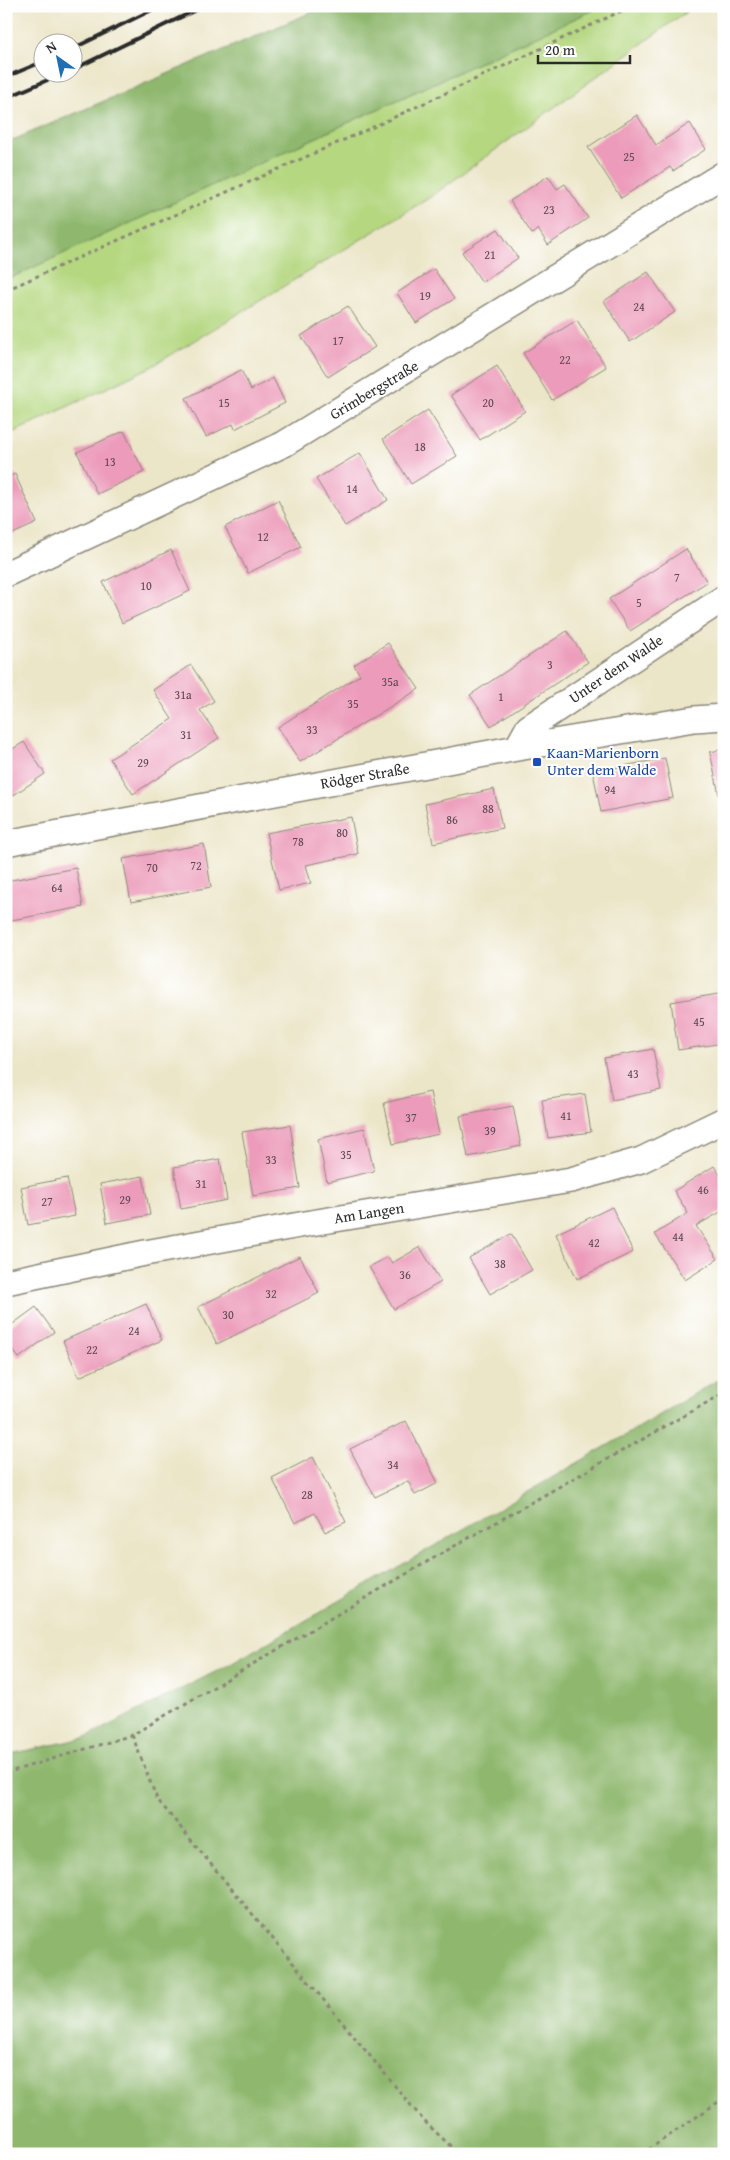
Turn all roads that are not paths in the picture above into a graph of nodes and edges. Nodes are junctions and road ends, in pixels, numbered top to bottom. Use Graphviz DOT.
graph roads {
  1 [pos="724,174"];
  2 [pos="6,574"];
  3 [pos="724,598"];
  4 [pos="724,717"];
  5 [pos="517,748"];
  6 [pos="6,843"];
  7 [pos="724,1120"];
  8 [pos="6,1282"];
  1 -- 2 [label="street, Grimbergstraße"];
  3 -- 5 [label="street, Unter dem Walde"];
  4 -- 5 [label="street, Rödger Straße"];
  5 -- 6 [label="street, Rödger Straße"];
  7 -- 8 [label="street, Am Langen"];
}
